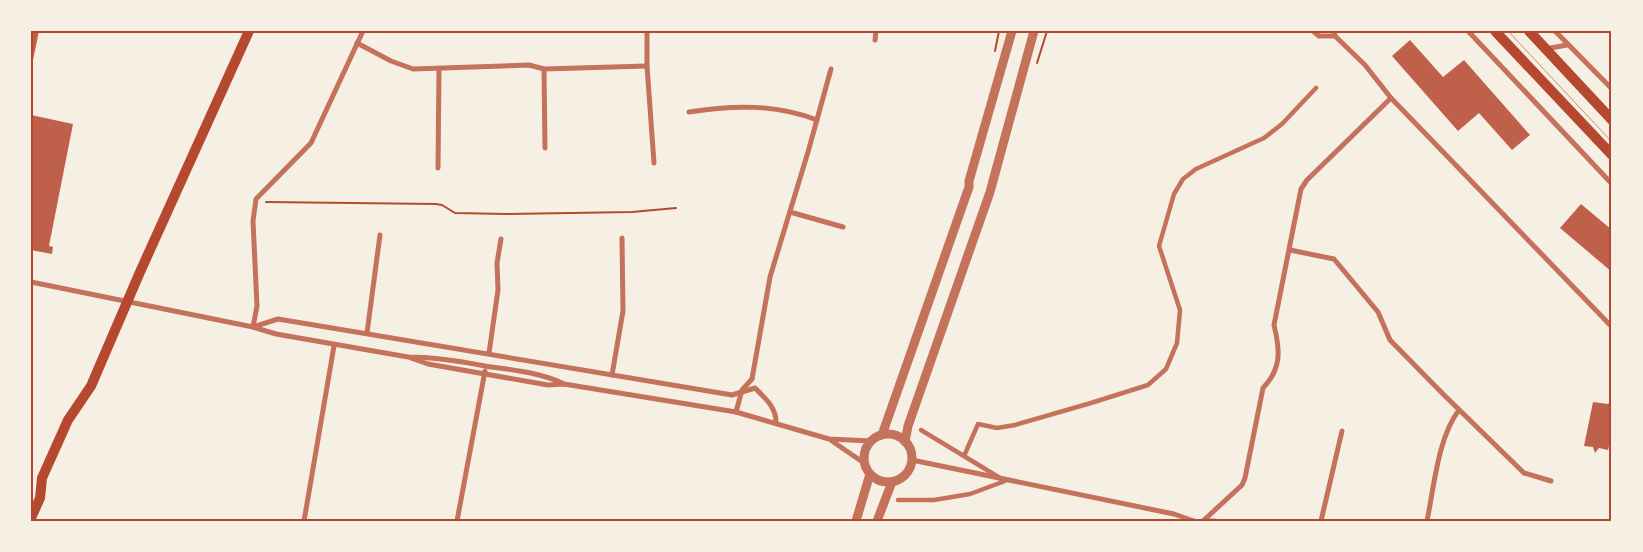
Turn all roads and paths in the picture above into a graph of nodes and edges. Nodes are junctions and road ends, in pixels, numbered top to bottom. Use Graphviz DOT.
graph roads {
  1 [pos="249,31"];
  2 [pos="363,31"];
  3 [pos="647,31"];
  4 [pos="876,31"];
  5 [pos="1012,31"];
  6 [pos="1034,31"];
  7 [pos="1313,31"];
  8 [pos="1468,31"];
  9 [pos="1495,31"];
  10 [pos="1529,31"];
  11 [pos="1555,31"];
  12 [pos="1336,33"];
  13 [pos="875,40"];
  14 [pos="357,43"];
  15 [pos="1567,45"];
  16 [pos="1544,49"];
  17 [pos="647,66"];
  18 [pos="544,69"];
  19 [pos="831,69"];
  20 [pos="439,70"];
  21 [pos="1316,88"];
  22 [pos="1611,88"];
  23 [pos="1391,98"];
  24 [pos="689,112"];
  25 [pos="817,120"];
  26 [pos="1612,120"];
  27 [pos="545,148"];
  28 [pos="1612,155"];
  29 [pos="654,163"];
  30 [pos="438,168"];
  31 [pos="1612,184"];
  32 [pos="256,199"];
  33 [pos="676,208"];
  34 [pos="790,212"];
  35 [pos="843,227"];
  36 [pos="380,235"];
  37 [pos="622,238"];
  38 [pos="501,239"];
  39 [pos="1290,250"];
  40 [pos="31,282"];
  41 [pos="128,301"];
  42 [pos="253,327"];
  43 [pos="1612,327"];
  44 [pos="367,333"];
  45 [pos="334,346"];
  46 [pos="489,353"];
  47 [pos="408,357"];
  48 [pos="486,366"];
  49 [pos="484,374"];
  50 [pos="612,375"];
  51 [pos="564,384"];
  52 [pos="742,390"];
  53 [pos="1459,410"];
  54 [pos="736,412"];
  55 [pos="776,422"];
  56 [pos="921,430"];
  57 [pos="1342,431"];
  58 [pos="882,435"];
  59 [pos="829,439"];
  60 [pos="871,441"];
  61 [pos="905,442"];
  62 [pos="964,456"];
  63 [pos="912,460"];
  64 [pos="864,463"];
  65 [pos="870,474"];
  66 [pos="1004,481"];
  67 [pos="1551,481"];
  68 [pos="892,482"];
  69 [pos="898,500"];
  70 [pos="31,518"];
  71 [pos="304,521"];
  72 [pos="457,521"];
  73 [pos="856,521"];
  74 [pos="877,521"];
  75 [pos="1194,521"];
  76 [pos="1202,521"];
  77 [pos="1209,521"];
  78 [pos="1215,521"];
  79 [pos="1321,521"];
  80 [pos="1428,521"];
  1 -- 41 [label="main road"];
  2 -- 14 [label="street"];
  3 -- 17 [label="street"];
  4 -- 13 [label="street"];
  5 -- 58 [label="street"];
  6 -- 61 [label="street"];
  7 -- 12 [label="street"];
  8 -- 31 [label="street"];
  9 -- 28 [label="main road"];
  10 -- 16 [label="main road"];
  11 -- 15 [label="street"];
  12 -- 23 [label="street"];
  14 -- 20 [label="street"];
  14 -- 32 [label="street"];
  15 -- 16 [label="street"];
  15 -- 22 [label="street"];
  16 -- 26 [label="main road"];
  17 -- 18 [label="street"];
  17 -- 29 [label="street"];
  18 -- 20 [label="street"];
  18 -- 27 [label="street"];
  19 -- 25 [label="street"];
  20 -- 30 [label="street"];
  21 -- 62 [label="street"];
  23 -- 39 [label="street"];
  23 -- 43 [label="street"];
  24 -- 25 [label="street"];
  25 -- 34 [label="street"];
  32 -- 33 [label="path"];
  32 -- 42 [label="street"];
  34 -- 35 [label="street"];
  34 -- 52 [label="street"];
  36 -- 44 [label="street"];
  37 -- 50 [label="street"];
  38 -- 46 [label="street"];
  39 -- 53 [label="street"];
  39 -- 76 [label="street"];
  40 -- 41 [label="street"];
  41 -- 42 [label="street"];
  41 -- 70 [label="main road"];
  42 -- 44 [label="street"];
  42 -- 45 [label="street"];
  44 -- 46 [label="street"];
  45 -- 47 [label="street"];
  45 -- 71 [label="street"];
  46 -- 50 [label="street"];
  47 -- 48 [label="street"];
  47 -- 49 [label="street"];
  48 -- 49 [label="street"];
  48 -- 51 [label="street"];
  49 -- 51 [label="street"];
  49 -- 72 [label="street"];
  50 -- 52 [label="street"];
  51 -- 54 [label="street"];
  52 -- 54 [label="street"];
  52 -- 55 [label="street"];
  53 -- 67 [label="street"];
  53 -- 80 [label="street"];
  54 -- 55 [label="street"];
  55 -- 59 [label="street"];
  56 -- 62 [label="street"];
  57 -- 79 [label="street"];
  58 -- 60 [label="street"];
  58 -- 61 [label="street"];
  59 -- 60 [label="street"];
  59 -- 64 [label="street"];
  60 -- 64 [label="street"];
  61 -- 63 [label="street"];
  62 -- 66 [label="street"];
  63 -- 66 [label="street"];
  63 -- 68 [label="street"];
  64 -- 65 [label="street"];
  65 -- 68 [label="street"];
  65 -- 73 [label="street"];
  66 -- 69 [label="street"];
  66 -- 75 [label="street"];
  68 -- 74 [label="street"];
  77 -- 78 [label="street"];
}
